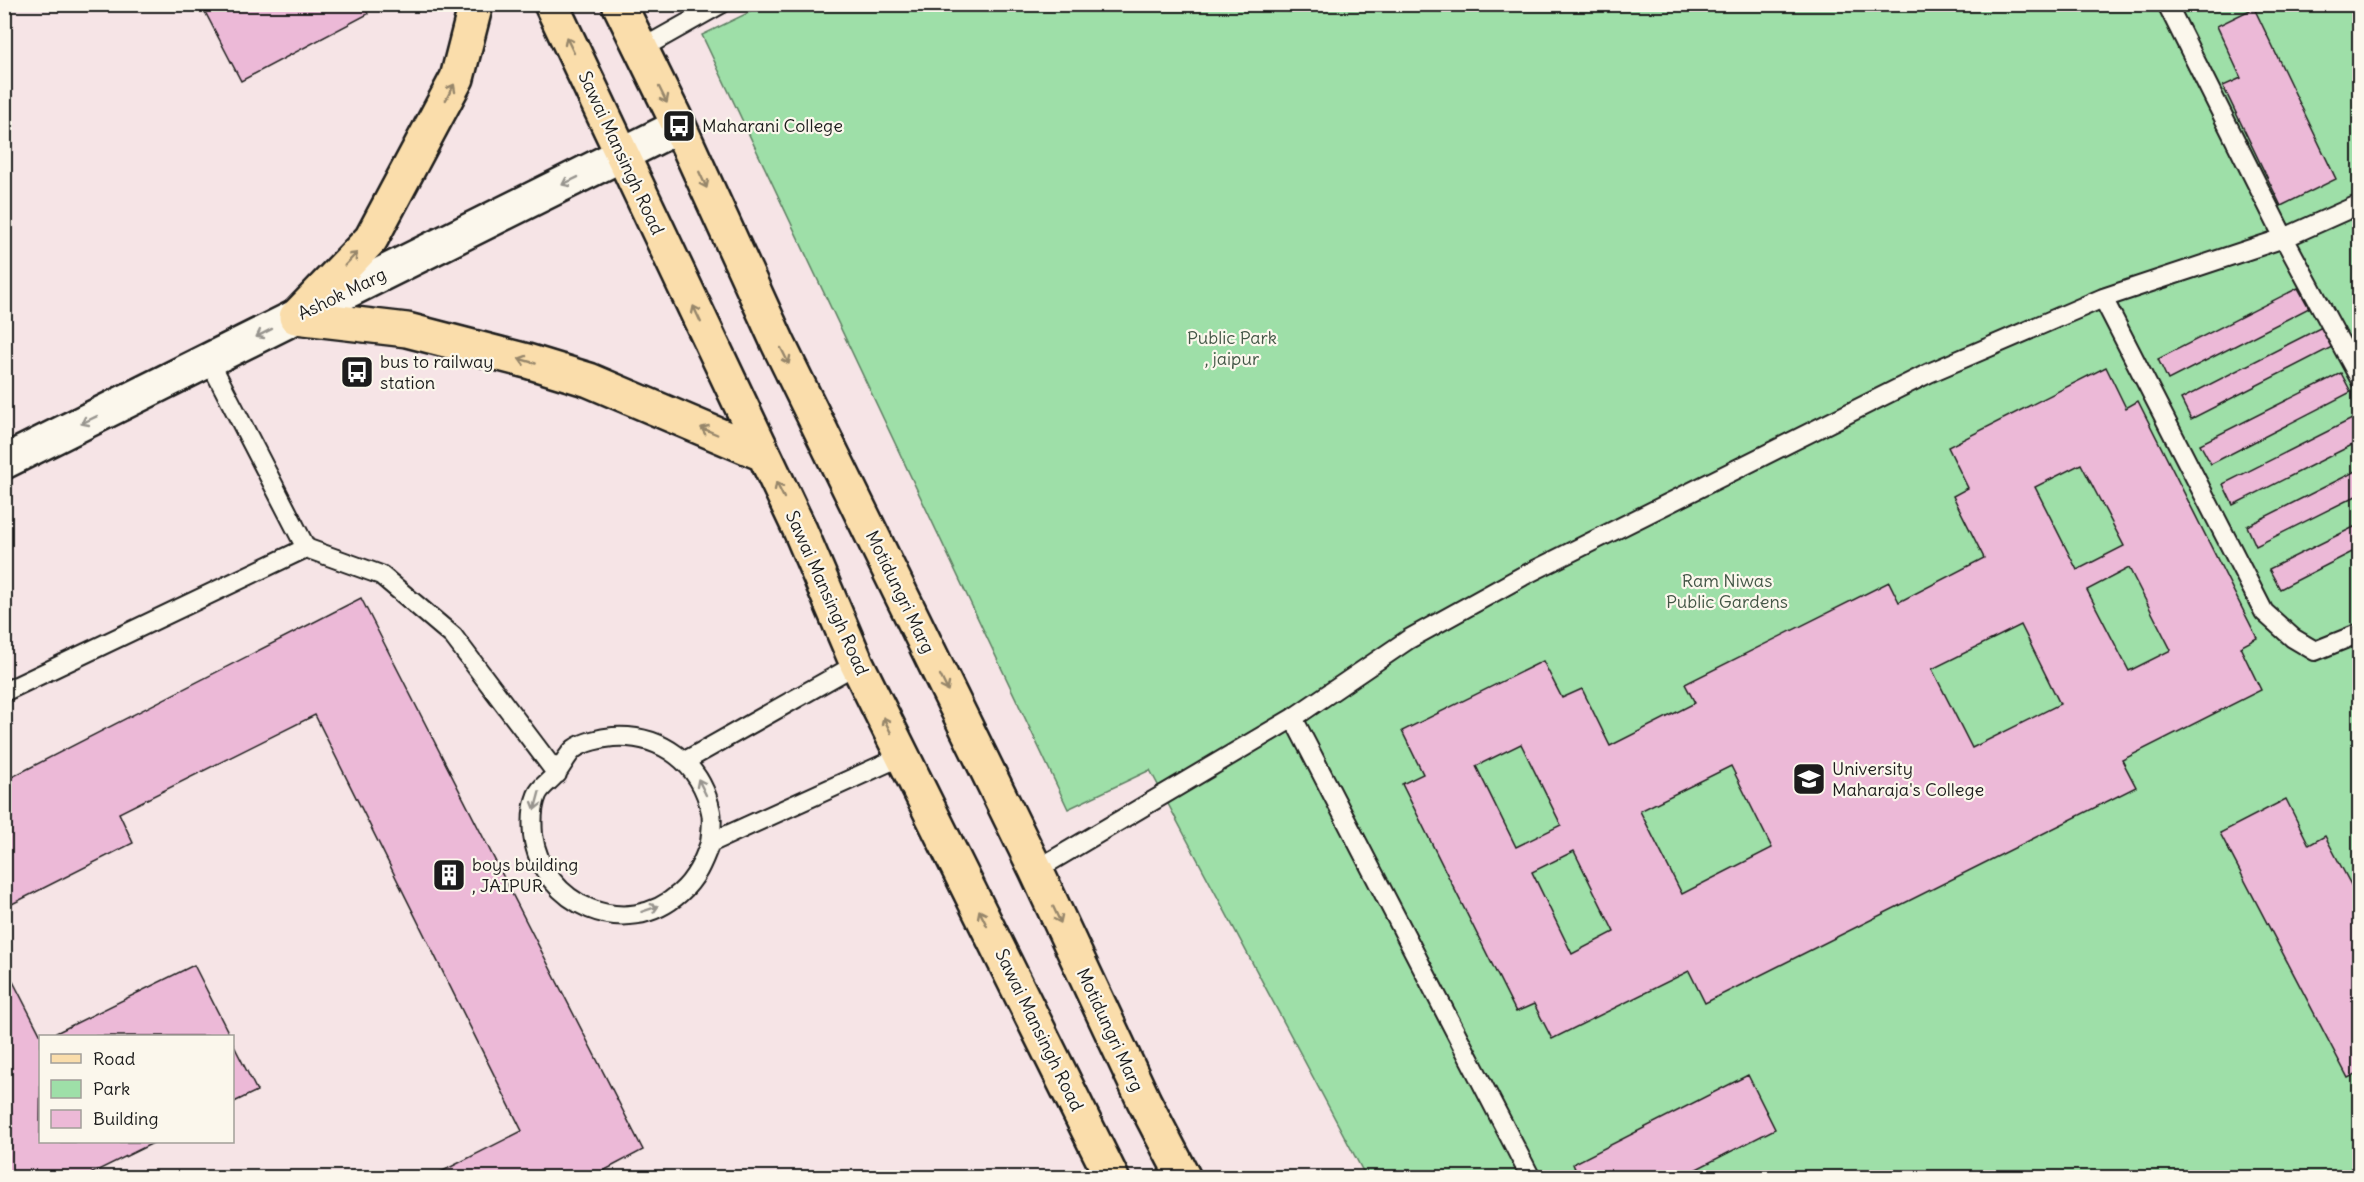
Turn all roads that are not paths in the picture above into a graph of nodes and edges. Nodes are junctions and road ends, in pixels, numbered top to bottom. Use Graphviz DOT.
graph roads {
  1 [pos="476,4"];
  2 [pos="551,4"];
  3 [pos="619,4"];
  4 [pos="721,4"];
  5 [pos="2167,4"];
  6 [pos="640,49"];
  7 [pos="679,126"];
  8 [pos="623,154"];
  9 [pos="2360,204"];
  10 [pos="2284,238"];
  11 [pos="2103,298"];
  12 [pos="296,317"];
  13 [pos="209,360"];
  14 [pos="2360,379"];
  15 [pos="763,454"];
  16 [pos="4,462"];
  17 [pos="306,548"];
  18 [pos="2360,633"];
  19 [pos="857,664"];
  20 [pos="4,692"];
  21 [pos="1293,718"];
  22 [pos="902,756"];
  23 [pos="684,761"];
  24 [pos="557,774"];
  25 [pos="710,843"];
  26 [pos="1036,870"];
  27 [pos="1112,1178"];
  28 [pos="1184,1178"];
  29 [pos="1532,1178"];
  12 -- 1 [label="main road, one-way"];
  8 -- 2 [label="main road, Sawai Mansingh Road, one-way"];
  3 -- 6 [label="main road, Motidungri Marg"];
  4 -- 6 [label="lane"];
  5 -- 10 [label="lane"];
  6 -- 7 [label="main road, Motidungri Marg, one-way"];
  7 -- 8 [label="street, Ashok Marg"];
  7 -- 26 [label="main road, Motidungri Marg, one-way"];
  8 -- 12 [label="street, Ashok Marg, one-way"];
  15 -- 8 [label="main road, Sawai Mansingh Road, one-way"];
  9 -- 10 [label="lane"];
  10 -- 11 [label="lane"];
  10 -- 14 [label="lane"];
  11 -- 18 [label="lane"];
  11 -- 21 [label="lane"];
  12 -- 13 [label="street, Ashok Marg, one-way"];
  15 -- 12 [label="main road, one-way"];
  13 -- 16 [label="street, Ashok Marg, one-way"];
  13 -- 17 [label="lane"];
  19 -- 15 [label="main road, Sawai Mansingh Road, one-way"];
  17 -- 20 [label="lane"];
  17 -- 24 [label="lane"];
  22 -- 19 [label="main road, Sawai Mansingh Road, one-way"];
  19 -- 23 [label="lane"];
  21 -- 26 [label="lane"];
  21 -- 29 [label="lane"];
  22 -- 25 [label="lane"];
  27 -- 22 [label="main road, Sawai Mansingh Road, one-way"];
  23 -- 24 [label="lane"];
  25 -- 23 [label="lane, one-way"];
  24 -- 25 [label="lane, one-way"];
  26 -- 28 [label="main road, Motidungri Marg, one-way"];
}
